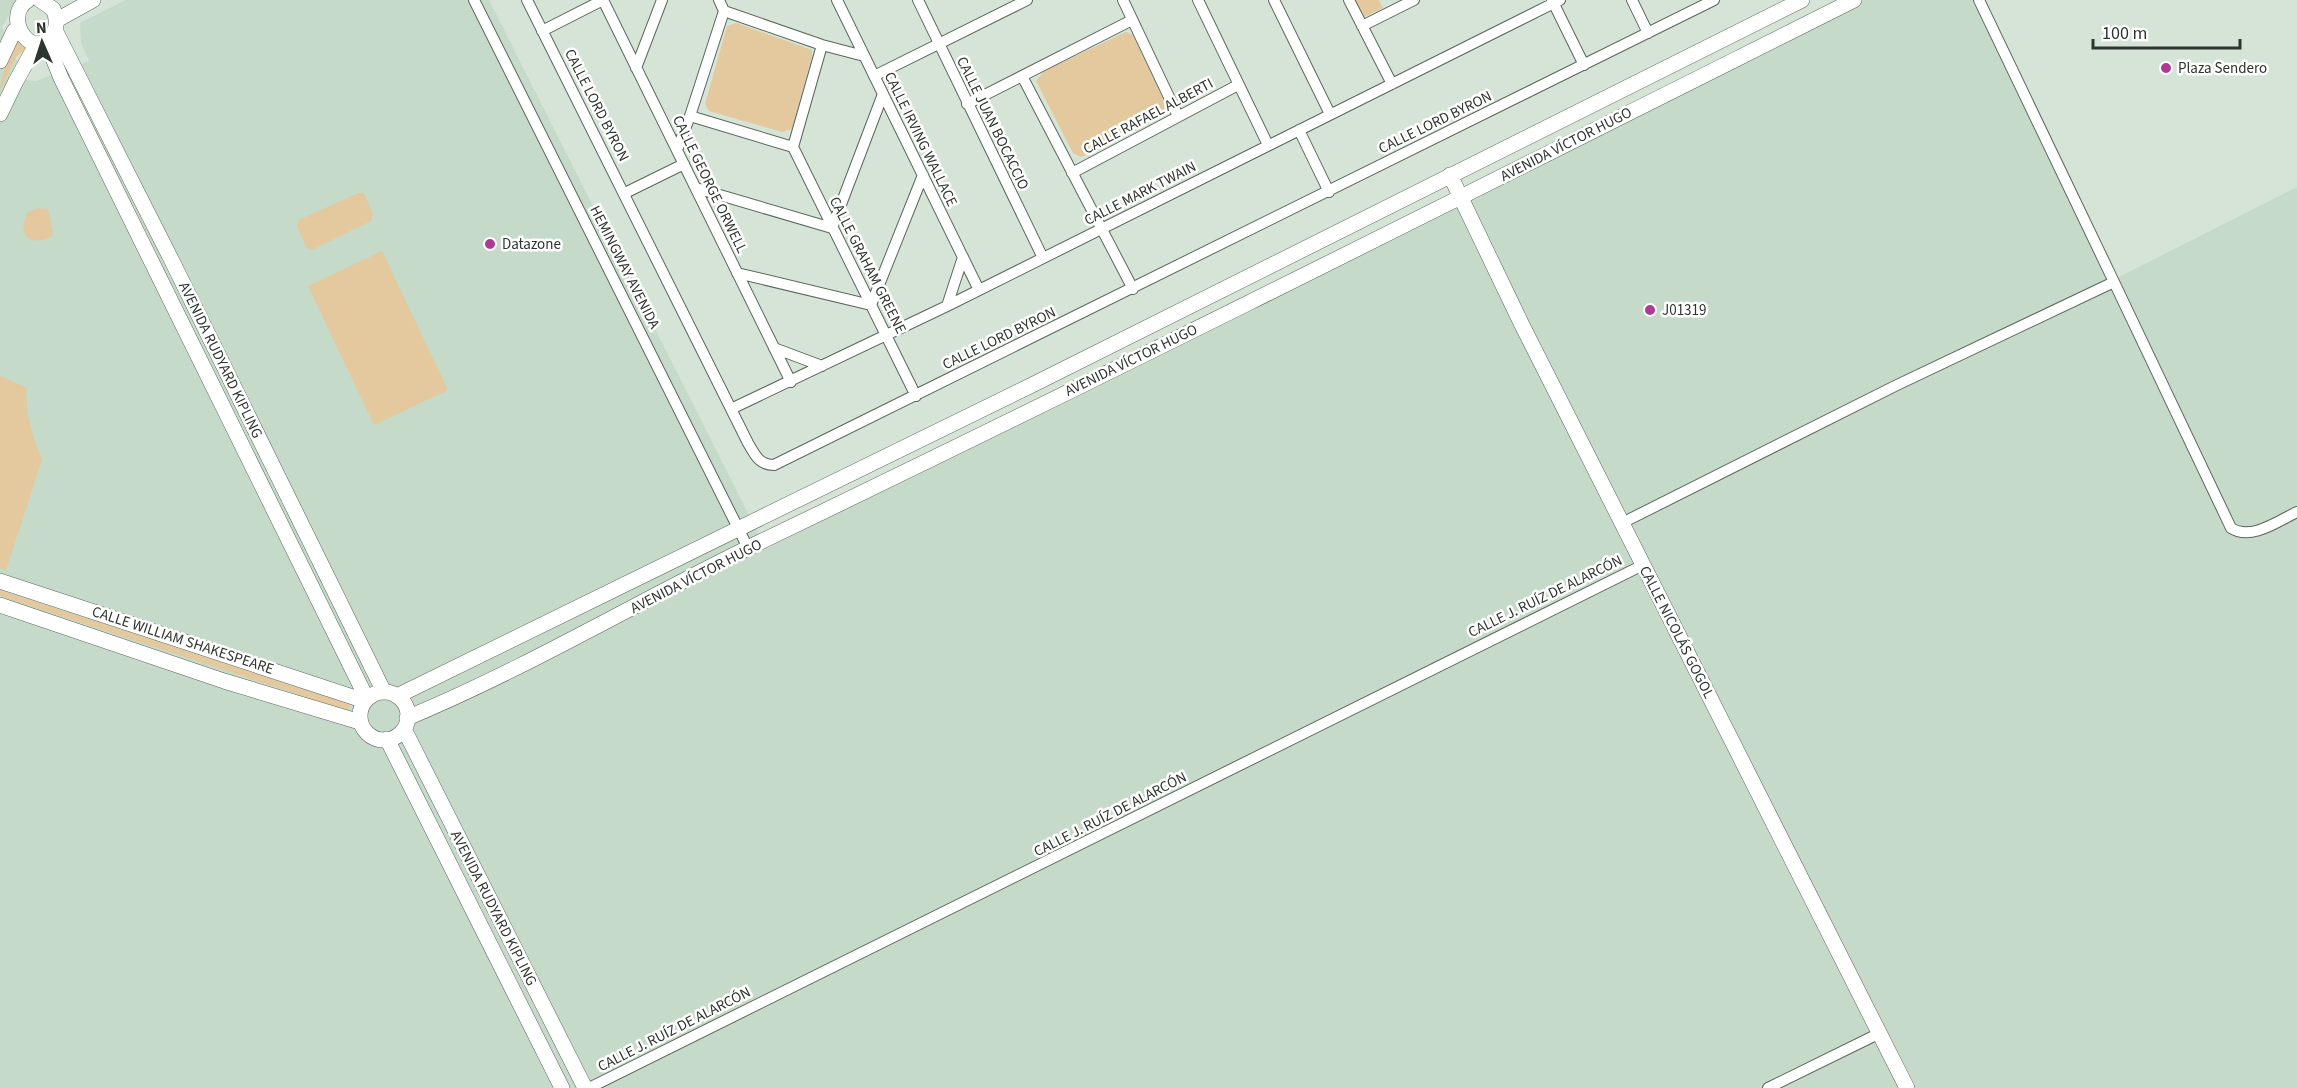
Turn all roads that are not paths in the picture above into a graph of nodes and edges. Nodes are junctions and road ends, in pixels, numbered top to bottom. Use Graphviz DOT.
graph roads {
  1 [pos="35,0"];
  2 [pos="93,0"];
  3 [pos="474,0"];
  4 [pos="527,0"];
  5 [pos="603,0"];
  6 [pos="662,0"];
  7 [pos="719,0"];
  8 [pos="837,0"];
  9 [pos="918,0"];
  10 [pos="1027,0"];
  11 [pos="1123,0"];
  12 [pos="1198,0"];
  13 [pos="1274,0"];
  14 [pos="1349,0"];
  15 [pos="1414,0"];
  16 [pos="1632,0"];
  17 [pos="1714,0"];
  18 [pos="1802,0"];
  19 [pos="1854,0"];
  20 [pos="1979,0"];
  21 [pos="1555,1"];
  22 [pos="724,11"];
  23 [pos="1132,20"];
  24 [pos="11,21"];
  25 [pos="1362,26"];
  26 [pos="542,30"];
  27 [pos="1648,33"];
  28 [pos="49,34"];
  29 [pos="938,44"];
  30 [pos="822,45"];
  31 [pos="864,56"];
  32 [pos="0,61"];
  33 [pos="1584,65"];
  34 [pos="636,68"];
  35 [pos="874,76"];
  36 [pos="1022,76"];
  37 [pos="1392,84"];
  38 [pos="1238,85"];
  39 [pos="883,94"];
  40 [pos="967,104"];
  41 [pos="0,114"];
  42 [pos="1330,114"];
  43 [pos="690,116"];
  44 [pos="1178,116"];
  45 [pos="1299,130"];
  46 [pos="1268,146"];
  47 [pos="792,147"];
  48 [pos="676,150"];
  49 [pos="684,164"];
  50 [pos="1072,173"];
  51 [pos="923,175"];
  52 [pos="1450,175"];
  53 [pos="696,188"];
  54 [pos="1329,192"];
  55 [pos="625,193"];
  56 [pos="1460,197"];
  57 [pos="832,228"];
  58 [pos="1101,229"];
  59 [pos="963,256"];
  60 [pos="1043,258"];
  61 [pos="737,273"];
  62 [pos="2114,282"];
  63 [pos="1133,289"];
  64 [pos="979,290"];
  65 [pos="871,305"];
  66 [pos="947,306"];
  67 [pos="887,335"];
  68 [pos="774,348"];
  69 [pos="822,366"];
  70 [pos="791,382"];
  71 [pos="916,396"];
  72 [pos="731,409"];
  73 [pos="2297,512"];
  74 [pos="1622,523"];
  75 [pos="739,529"];
  76 [pos="748,548"];
  77 [pos="1643,565"];
  78 [pos="0,581"];
  79 [pos="621,586"];
  80 [pos="0,605"];
  81 [pos="633,608"];
  82 [pos="390,694"];
  83 [pos="366,700"];
  84 [pos="360,722"];
  85 [pos="406,723"];
  86 [pos="387,740"];
  87 [pos="1880,1033"];
  88 [pos="562,1088"];
  89 [pos="587,1088"];
  90 [pos="1768,1088"];
  91 [pos="1907,1088"];
  1 -- 24 [label="street"];
  1 -- 28 [label="street"];
  2 -- 28 [label="street"];
  3 -- 75 [label="street, HEMINGWAY AVENIDA"];
  4 -- 26 [label="street, CALLE LORD BYRON"];
  5 -- 26 [label="street"];
  5 -- 34 [label="street, CALLE GEORGE ORWELL"];
  6 -- 34 [label="street"];
  7 -- 22 [label="street"];
  8 -- 31 [label="street, CALLE IRVING WALLACE"];
  9 -- 29 [label="street, CALLE JUAN BOCACCIO"];
  10 -- 29 [label="street"];
  11 -- 23 [label="street"];
  12 -- 38 [label="street"];
  13 -- 42 [label="street"];
  14 -- 25 [label="street"];
  15 -- 25 [label="street"];
  16 -- 27 [label="street"];
  17 -- 27 [label="street, CALLE LORD BYRON"];
  18 -- 52 [label="street, AVENIDA VÍCTOR HUGO"];
  19 -- 56 [label="street, AVENIDA VÍCTOR HUGO"];
  20 -- 62 [label="street"];
  21 -- 33 [label="street"];
  21 -- 37 [label="street, CALLE MARK TWAIN"];
  22 -- 30 [label="street"];
  22 -- 43 [label="street"];
  23 -- 36 [label="street"];
  23 -- 44 [label="street"];
  24 -- 28 [label="street"];
  24 -- 32 [label="street"];
  25 -- 37 [label="street"];
  26 -- 55 [label="street, CALLE LORD BYRON"];
  27 -- 33 [label="street, CALLE LORD BYRON"];
  28 -- 41 [label="street"];
  28 -- 82 [label="street, AVENIDA RUDYARD KIPLING"];
  28 -- 83 [label="street, AVENIDA RUDYARD KIPLING"];
  29 -- 35 [label="street"];
  29 -- 40 [label="street, CALLE JUAN BOCACCIO"];
  30 -- 31 [label="street"];
  30 -- 47 [label="street"];
  31 -- 35 [label="street, CALLE IRVING WALLACE"];
  33 -- 54 [label="street, CALLE LORD BYRON"];
  34 -- 48 [label="street, CALLE GEORGE ORWELL"];
  35 -- 39 [label="street, CALLE IRVING WALLACE"];
  36 -- 40 [label="street"];
  36 -- 50 [label="street"];
  37 -- 42 [label="street, CALLE MARK TWAIN"];
  38 -- 44 [label="street, CALLE RAFAEL ALBERTI"];
  38 -- 46 [label="street"];
  39 -- 51 [label="street, CALLE IRVING WALLACE"];
  39 -- 57 [label="street"];
  40 -- 60 [label="street, CALLE JUAN BOCACCIO"];
  42 -- 45 [label="street, CALLE MARK TWAIN"];
  43 -- 47 [label="street"];
  43 -- 48 [label="street"];
  44 -- 50 [label="street, CALLE RAFAEL ALBERTI"];
  45 -- 46 [label="street, CALLE MARK TWAIN"];
  45 -- 54 [label="street"];
  46 -- 58 [label="street, CALLE MARK TWAIN"];
  47 -- 57 [label="street, CALLE GRAHAM GREENE"];
  48 -- 49 [label="street, CALLE GEORGE ORWELL"];
  49 -- 53 [label="street, CALLE GEORGE ORWELL"];
  49 -- 55 [label="street"];
  50 -- 58 [label="street"];
  51 -- 59 [label="street, CALLE IRVING WALLACE"];
  51 -- 65 [label="street"];
  52 -- 56 [label="street, CALLE NICOLÁS GOGOL"];
  52 -- 75 [label="street, AVENIDA VÍCTOR HUGO"];
  53 -- 57 [label="street"];
  53 -- 61 [label="street, CALLE GEORGE ORWELL"];
  54 -- 63 [label="street, CALLE LORD BYRON"];
  55 -- 72 [label="street, CALLE LORD BYRON"];
  56 -- 74 [label="street, CALLE NICOLÁS GOGOL"];
  56 -- 76 [label="street, AVENIDA VÍCTOR HUGO"];
  57 -- 65 [label="street, CALLE GRAHAM GREENE"];
  58 -- 60 [label="street, CALLE MARK TWAIN"];
  58 -- 63 [label="street"];
  59 -- 64 [label="street, CALLE IRVING WALLACE"];
  59 -- 66 [label="street"];
  60 -- 64 [label="street, CALLE MARK TWAIN"];
  61 -- 65 [label="street"];
  61 -- 68 [label="street, CALLE GEORGE ORWELL"];
  62 -- 73 [label="street"];
  62 -- 74 [label="street"];
  63 -- 71 [label="street, CALLE LORD BYRON"];
  64 -- 66 [label="street, CALLE MARK TWAIN"];
  65 -- 67 [label="street, CALLE GRAHAM GREENE"];
  66 -- 67 [label="street, CALLE MARK TWAIN"];
  67 -- 69 [label="street, CALLE MARK TWAIN"];
  67 -- 71 [label="street, CALLE GRAHAM GREENE"];
  68 -- 69 [label="street"];
  68 -- 70 [label="street, CALLE GEORGE ORWELL"];
  69 -- 70 [label="street, CALLE MARK TWAIN"];
  70 -- 72 [label="street, CALLE MARK TWAIN"];
  71 -- 72 [label="street, CALLE LORD BYRON"];
  74 -- 77 [label="street, CALLE NICOLÁS GOGOL"];
  75 -- 76 [label="street, HEMINGWAY AVENIDA"];
  75 -- 79 [label="street, AVENIDA VÍCTOR HUGO"];
  76 -- 81 [label="street, AVENIDA VÍCTOR HUGO"];
  77 -- 87 [label="street, CALLE NICOLÁS GOGOL"];
  77 -- 89 [label="street, CALLE J. RUÍZ DE ALARCÓN"];
  78 -- 83 [label="street, CALLE WILLIAM SHAKESPEARE"];
  79 -- 81 [label="street"];
  79 -- 82 [label="street, AVENIDA VÍCTOR HUGO"];
  80 -- 84 [label="street, CALLE WILLIAM SHAKESPEARE"];
  81 -- 85 [label="street, AVENIDA VÍCTOR HUGO"];
  82 -- 83 [label="street"];
  82 -- 85 [label="street"];
  83 -- 84 [label="street"];
  84 -- 86 [label="street"];
  85 -- 86 [label="street"];
  85 -- 89 [label="street, AVENIDA RUDYARD KIPLING"];
  86 -- 88 [label="street, AVENIDA RUDYARD KIPLING"];
  87 -- 90 [label="street"];
  87 -- 91 [label="street, CALLE NICOLÁS GOGOL"];
}
